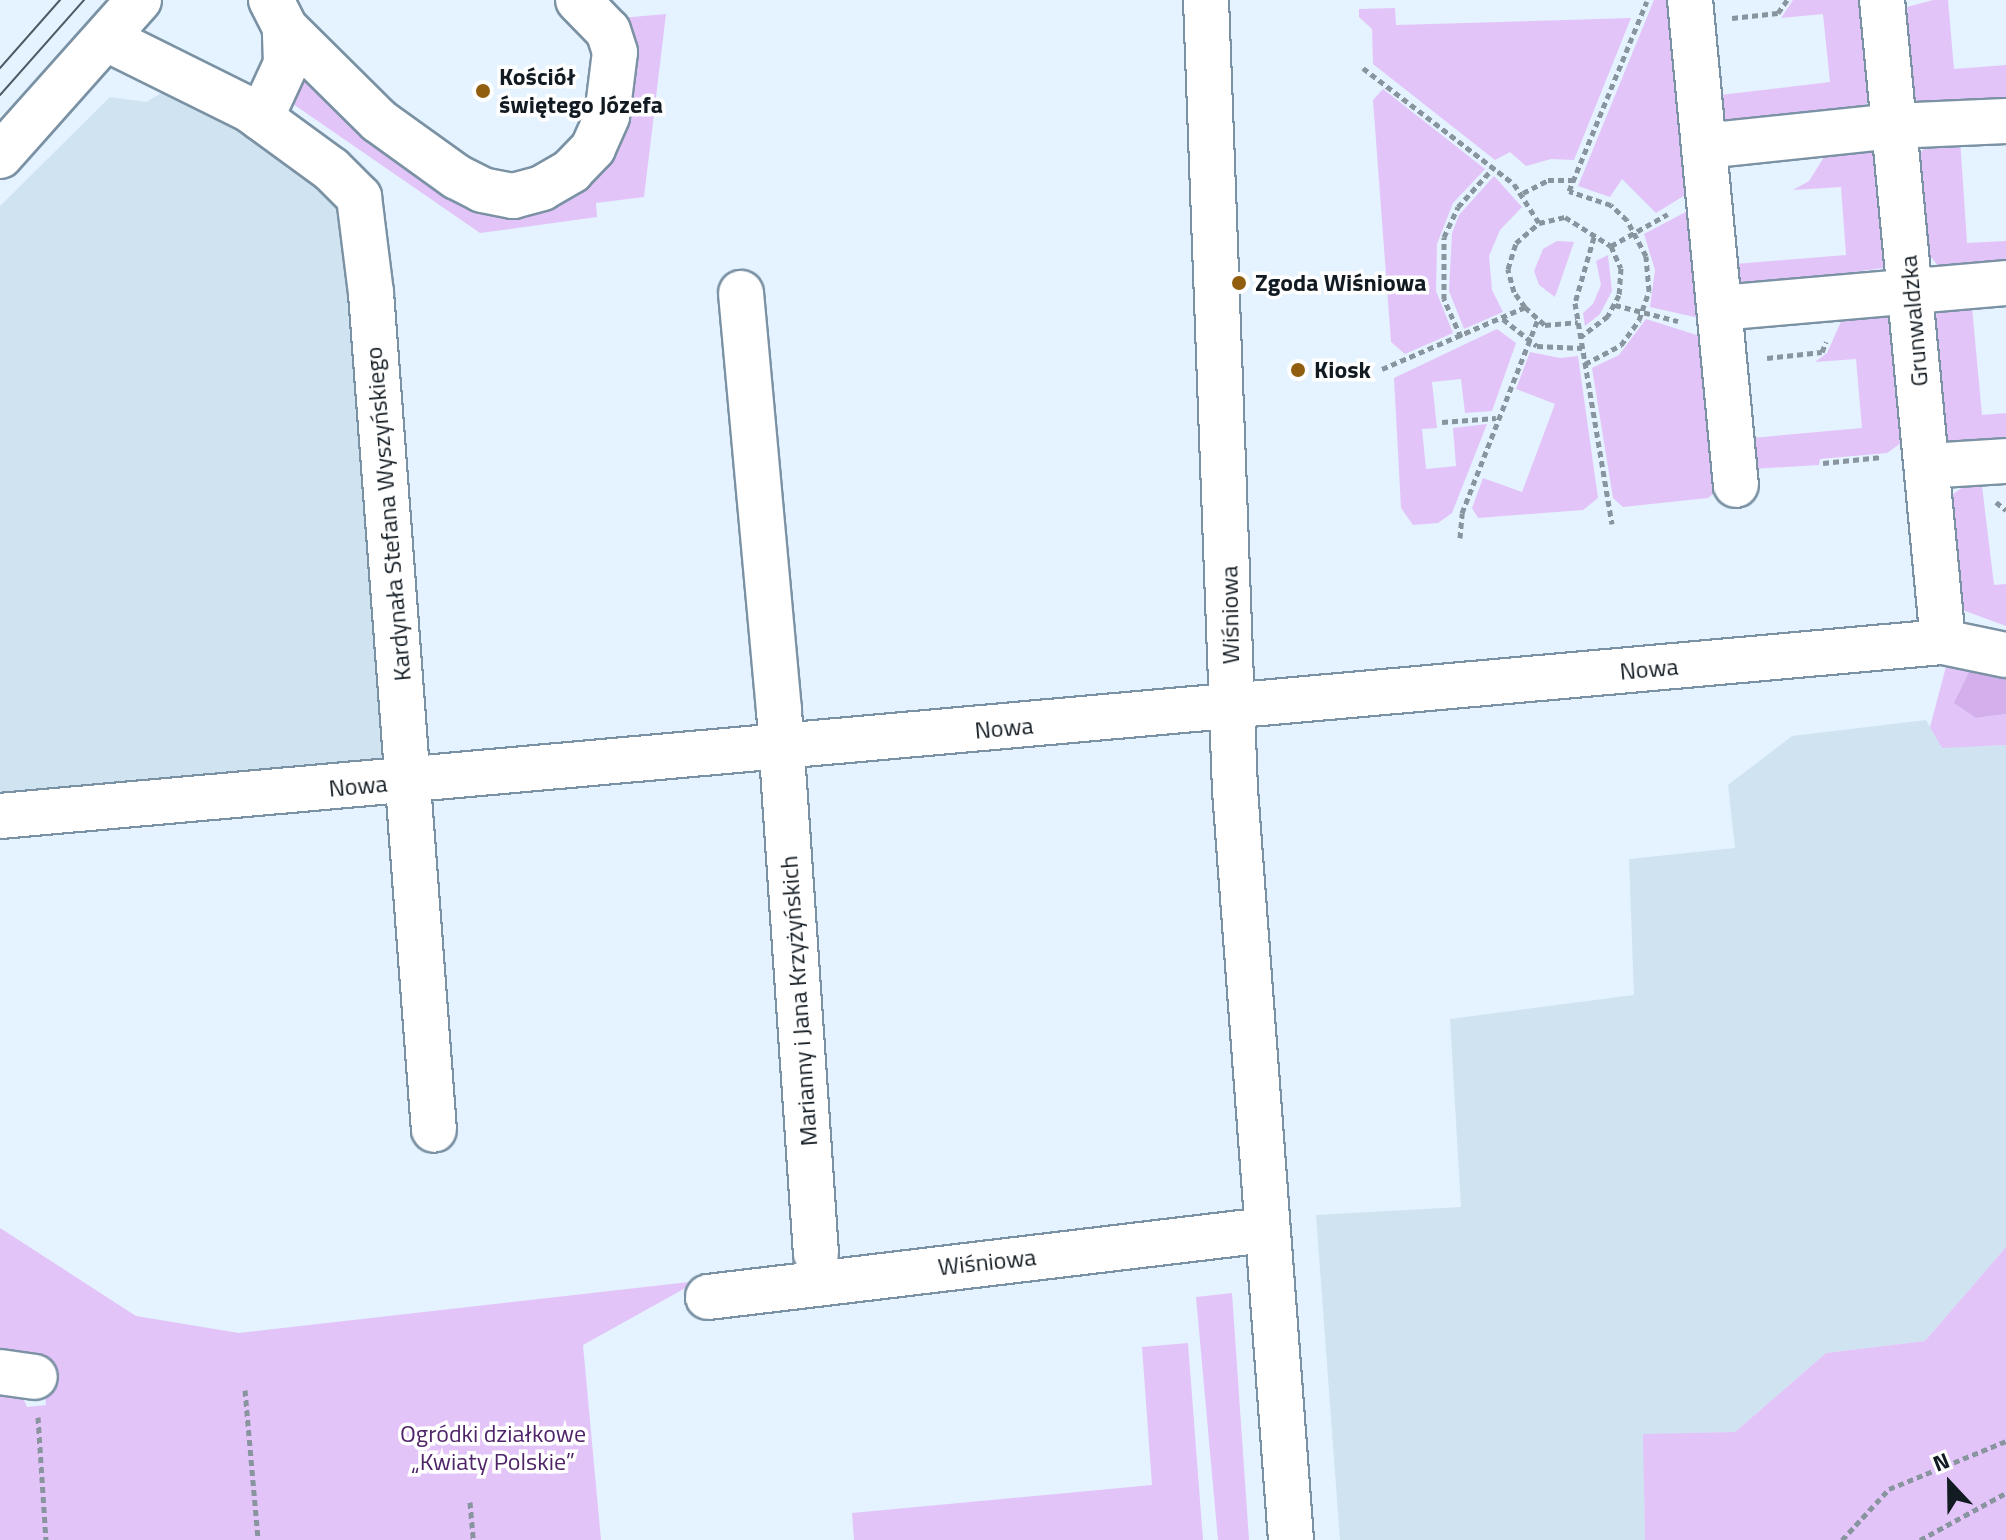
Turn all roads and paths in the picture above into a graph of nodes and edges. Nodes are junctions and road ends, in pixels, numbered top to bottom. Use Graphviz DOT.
graph roads {
  1 [pos="139,0"];
  2 [pos="578,0"];
  3 [pos="1206,0"];
  4 [pos="1647,0"];
  5 [pos="1787,0"];
  6 [pos="1882,0"];
  7 [pos="1703,10"];
  8 [pos="278,14"];
  9 [pos="107,39"];
  10 [pos="1363,68"];
  11 [pos="261,118"];
  12 [pos="2006,121"];
  13 [pos="1893,126"];
  14 [pos="1704,146"];
  15 [pos="0,156"];
  16 [pos="1494,167"];
  17 [pos="1574,180"];
  18 [pos="1708,190"];
  19 [pos="1523,193"];
  20 [pos="1539,223"];
  21 [pos="1636,232"];
  22 [pos="1594,237"];
  23 [pos="1611,246"];
  24 [pos="2006,283"];
  25 [pos="1912,288"];
  26 [pos="741,293"];
  27 [pos="1615,305"];
  28 [pos="1525,307"];
  29 [pos="1642,312"];
  30 [pos="1503,319"];
  31 [pos="1538,319"];
  32 [pos="1578,322"];
  33 [pos="1832,328"];
  34 [pos="1722,333"];
  35 [pos="1581,336"];
  36 [pos="1461,337"];
  37 [pos="1526,341"];
  38 [pos="1582,348"];
  39 [pos="1585,364"];
  40 [pos="1382,369"];
  41 [pos="1496,418"];
  42 [pos="1442,422"];
  43 [pos="1910,460"];
  44 [pos="2006,461"];
  45 [pos="1823,463"];
  46 [pos="1736,485"];
  47 [pos="1612,524"];
  48 [pos="1460,538"];
  49 [pos="1943,642"];
  50 [pos="2006,655"];
  51 [pos="1232,708"];
  52 [pos="782,748"];
  53 [pos="409,781"];
  54 [pos="0,816"];
  55 [pos="434,1130"];
  56 [pos="1266,1230"];
  57 [pos="816,1254"];
  58 [pos="708,1297"];
  59 [pos="17,1374"];
  60 [pos="245,1390"];
  61 [pos="2006,1441"];
  62 [pos="2006,1493"];
  63 [pos="470,1502"];
  64 [pos="46,1540"];
  65 [pos="258,1540"];
  66 [pos="473,1540"];
  67 [pos="1291,1540"];
  68 [pos="1842,1540"];
  69 [pos="1920,1540"];
  1 -- 9 [label="street"];
  2 -- 8 [label="street"];
  3 -- 51 [label="street, Wiśniowa"];
  4 -- 17 [label="path"];
  5 -- 7 [label="path"];
  6 -- 13 [label="street, Grunwaldzka"];
  7 -- 14 [label="street"];
  8 -- 11 [label="street"];
  9 -- 11 [label="street, Kardynała Stefana Wyszyńskiego"];
  9 -- 15 [label="street"];
  10 -- 16 [label="path"];
  11 -- 53 [label="street, Kardynała Stefana Wyszyńskiego"];
  12 -- 13 [label="street"];
  13 -- 14 [label="street"];
  13 -- 25 [label="street, Grunwaldzka"];
  14 -- 18 [label="street"];
  16 -- 19 [label="path"];
  16 -- 36 [label="path"];
  17 -- 19 [label="path"];
  17 -- 21 [label="path"];
  18 -- 21 [label="path"];
  18 -- 34 [label="street"];
  19 -- 20 [label="path"];
  20 -- 22 [label="path"];
  20 -- 28 [label="path"];
  21 -- 23 [label="path"];
  21 -- 29 [label="path"];
  22 -- 23 [label="path"];
  22 -- 32 [label="path"];
  23 -- 27 [label="path"];
  24 -- 25 [label="street"];
  25 -- 34 [label="street"];
  25 -- 43 [label="street, Grunwaldzka"];
  26 -- 52 [label="street, Marianny i Jana Krzyżyńskich"];
  27 -- 29 [label="path"];
  27 -- 35 [label="path"];
  28 -- 30 [label="path"];
  28 -- 31 [label="path"];
  29 -- 34 [label="path"];
  29 -- 39 [label="path"];
  30 -- 36 [label="path"];
  30 -- 37 [label="path"];
  31 -- 32 [label="path"];
  31 -- 37 [label="path"];
  32 -- 35 [label="path"];
  33 -- 34 [label="path"];
  34 -- 46 [label="street"];
  35 -- 38 [label="path"];
  36 -- 40 [label="path"];
  37 -- 38 [label="path"];
  37 -- 41 [label="path"];
  38 -- 39 [label="path"];
  39 -- 47 [label="path"];
  41 -- 42 [label="path"];
  41 -- 48 [label="path"];
  43 -- 44 [label="street"];
  43 -- 45 [label="path"];
  43 -- 49 [label="street, Grunwaldzka"];
  49 -- 50 [label="street, Nowa"];
  49 -- 51 [label="street, Nowa"];
  51 -- 52 [label="street, Nowa"];
  51 -- 56 [label="street, Wiśniowa"];
  52 -- 53 [label="street, Nowa"];
  52 -- 57 [label="street, Marianny i Jana Krzyżyńskich"];
  53 -- 54 [label="street, Nowa"];
  53 -- 55 [label="street, Kardynała Stefana Wyszyńskiego"];
  56 -- 58 [label="street, Wiśniowa"];
  56 -- 67 [label="street, Wiśniowa"];
  59 -- 64 [label="path"];
  60 -- 65 [label="path"];
  61 -- 68 [label="path"];
  62 -- 69 [label="path"];
  63 -- 66 [label="path"];
}
